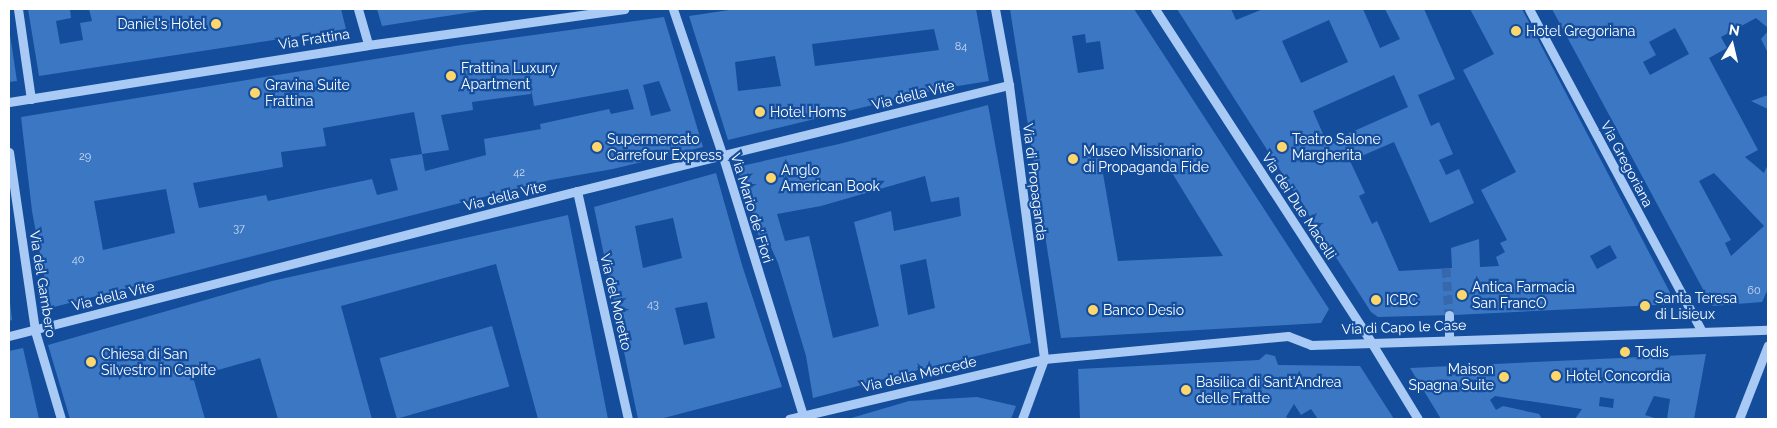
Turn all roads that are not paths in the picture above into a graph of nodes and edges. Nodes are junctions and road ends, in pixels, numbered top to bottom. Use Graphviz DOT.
graph roads {
  1 [pos="18,9"];
  2 [pos="358,9"];
  3 [pos="624,9"];
  4 [pos="674,9"];
  5 [pos="995,9"];
  6 [pos="1155,9"];
  7 [pos="1529,9"];
  8 [pos="368,45"];
  9 [pos="1009,85"];
  10 [pos="31,98"];
  11 [pos="9,102"];
  12 [pos="9,152"];
  13 [pos="723,157"];
  14 [pos="577,192"];
  15 [pos="1449,315"];
  16 [pos="1768,330"];
  17 [pos="35,331"];
  18 [pos="1702,331"];
  19 [pos="9,336"];
  20 [pos="1449,339"];
  21 [pos="1371,342"];
  22 [pos="1768,345"];
  23 [pos="1044,359"];
  24 [pos="803,417"];
  25 [pos="61,419"];
  26 [pos="628,419"];
  27 [pos="789,419"];
  28 [pos="1022,419"];
  29 [pos="1418,419"];
  30 [pos="1738,419"];
  1 -- 10 [label="street"];
  2 -- 8 [label="street"];
  3 -- 8 [label="street, Via Frattina"];
  4 -- 13 [label="street, Via Mario de' Fiori"];
  5 -- 9 [label="street, Via di Propaganda"];
  6 -- 21 [label="street, Via dei Due Macelli"];
  7 -- 18 [label="street, Via Gregoriana"];
  8 -- 10 [label="street, Via Frattina"];
  9 -- 13 [label="street, Via della Vite"];
  9 -- 23 [label="street, Via di Propaganda"];
  10 -- 11 [label="street, Via Frattina"];
  12 -- 17 [label="street, Via del Gambero"];
  13 -- 14 [label="street, Via della Vite"];
  13 -- 24 [label="street, Via Mario de' Fiori"];
  14 -- 17 [label="street, Via della Vite"];
  14 -- 26 [label="street, Via del Moretto"];
  15 -- 20 [label="street"];
  16 -- 18 [label="street, Via di Capo le Case"];
  17 -- 19 [label="street, Via della Vite"];
  17 -- 25 [label="street, Via del Gambero"];
  18 -- 20 [label="street, Via di Capo le Case"];
  20 -- 21 [label="street, Via di Capo le Case"];
  21 -- 23 [label="street, Via di Capo le Case"];
  21 -- 29 [label="street, Via dei Due Macelli"];
  22 -- 30 [label="street"];
  23 -- 24 [label="street, Via della Mercede"];
  23 -- 28 [label="street"];
  24 -- 27 [label="street, Via della Mercede"];
}
